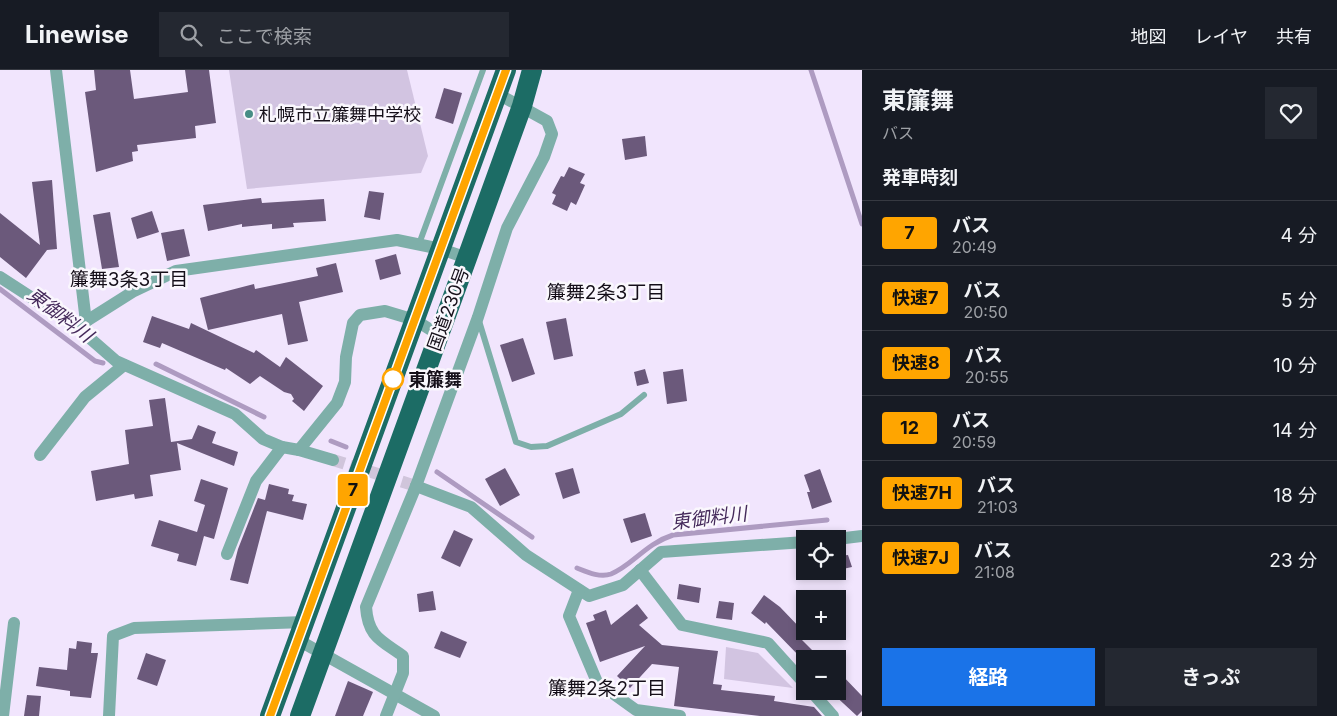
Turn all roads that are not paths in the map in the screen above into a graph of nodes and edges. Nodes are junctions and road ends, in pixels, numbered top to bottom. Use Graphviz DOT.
graph roads {
  1 [pos="56,70"];
  2 [pos="483,70"];
  3 [pos="506,70"];
  4 [pos="532,70"];
  5 [pos="498,94"];
  6 [pos="522,106"];
  7 [pos="419,244"];
  8 [pos="441,249"];
  9 [pos="468,258"];
  10 [pos="0,277"];
  11 [pos="478,317"];
  12 [pos="415,320"];
  13 [pos="81,325"];
  14 [pos="439,335"];
  15 [pos="124,366"];
  16 [pos="644,395"];
  17 [pos="282,447"];
  18 [pos="299,450"];
  19 [pos="40,455"];
  20 [pos="333,460"];
  21 [pos="416,486"];
  22 [pos="862,536"];
  23 [pos="846,538"];
  24 [pos="796,543"];
  25 [pos="227,554"];
  26 [pos="640,570"];
  27 [pos="579,590"];
  28 [pos="14,622"];
  29 [pos="301,631"];
  30 [pos="324,654"];
  31 [pos="796,674"];
  32 [pos="395,694"];
  33 [pos="819,700"];
  34 [pos="3,716"];
  35 [pos="109,716"];
  36 [pos="270,716"];
  37 [pos="300,716"];
  38 [pos="386,716"];
  39 [pos="434,716"];
  40 [pos="680,716"];
  41 [pos="833,716"];
  1 -- 13 [label="street"];
  2 -- 7 [label="lane"];
  3 -- 5 [label="highway, 国道230号"];
  4 -- 6 [label="highway, 国道230号"];
  5 -- 6 [label="street"];
  5 -- 8 [label="highway, 国道230号"];
  6 -- 9 [label="highway, 国道230号"];
  6 -- 11 [label="street"];
  7 -- 8 [label="street"];
  7 -- 13 [label="street"];
  8 -- 9 [label="street"];
  8 -- 12 [label="highway, 国道230号"];
  9 -- 14 [label="highway, 国道230号"];
  10 -- 13 [label="street"];
  11 -- 16 [label="lane"];
  11 -- 21 [label="street"];
  12 -- 14 [label="street"];
  12 -- 18 [label="street"];
  12 -- 29 [label="highway, 国道230号"];
  13 -- 15 [label="street"];
  14 -- 30 [label="highway, 国道230号"];
  15 -- 17 [label="street"];
  15 -- 19 [label="street"];
  17 -- 18 [label="street"];
  17 -- 25 [label="street"];
  18 -- 20 [label="street"];
  21 -- 27 [label="street"];
  21 -- 32 [label="street"];
  22 -- 23 [label="street"];
  24 -- 26 [label="street"];
  26 -- 27 [label="street"];
  26 -- 31 [label="street"];
  27 -- 40 [label="street"];
  28 -- 34 [label="street"];
  29 -- 30 [label="street"];
  29 -- 35 [label="street"];
  29 -- 36 [label="highway, 国道230号"];
  30 -- 32 [label="street"];
  30 -- 37 [label="highway, 国道230号"];
  32 -- 38 [label="street"];
  32 -- 39 [label="street"];
  33 -- 41 [label="street"];
}
